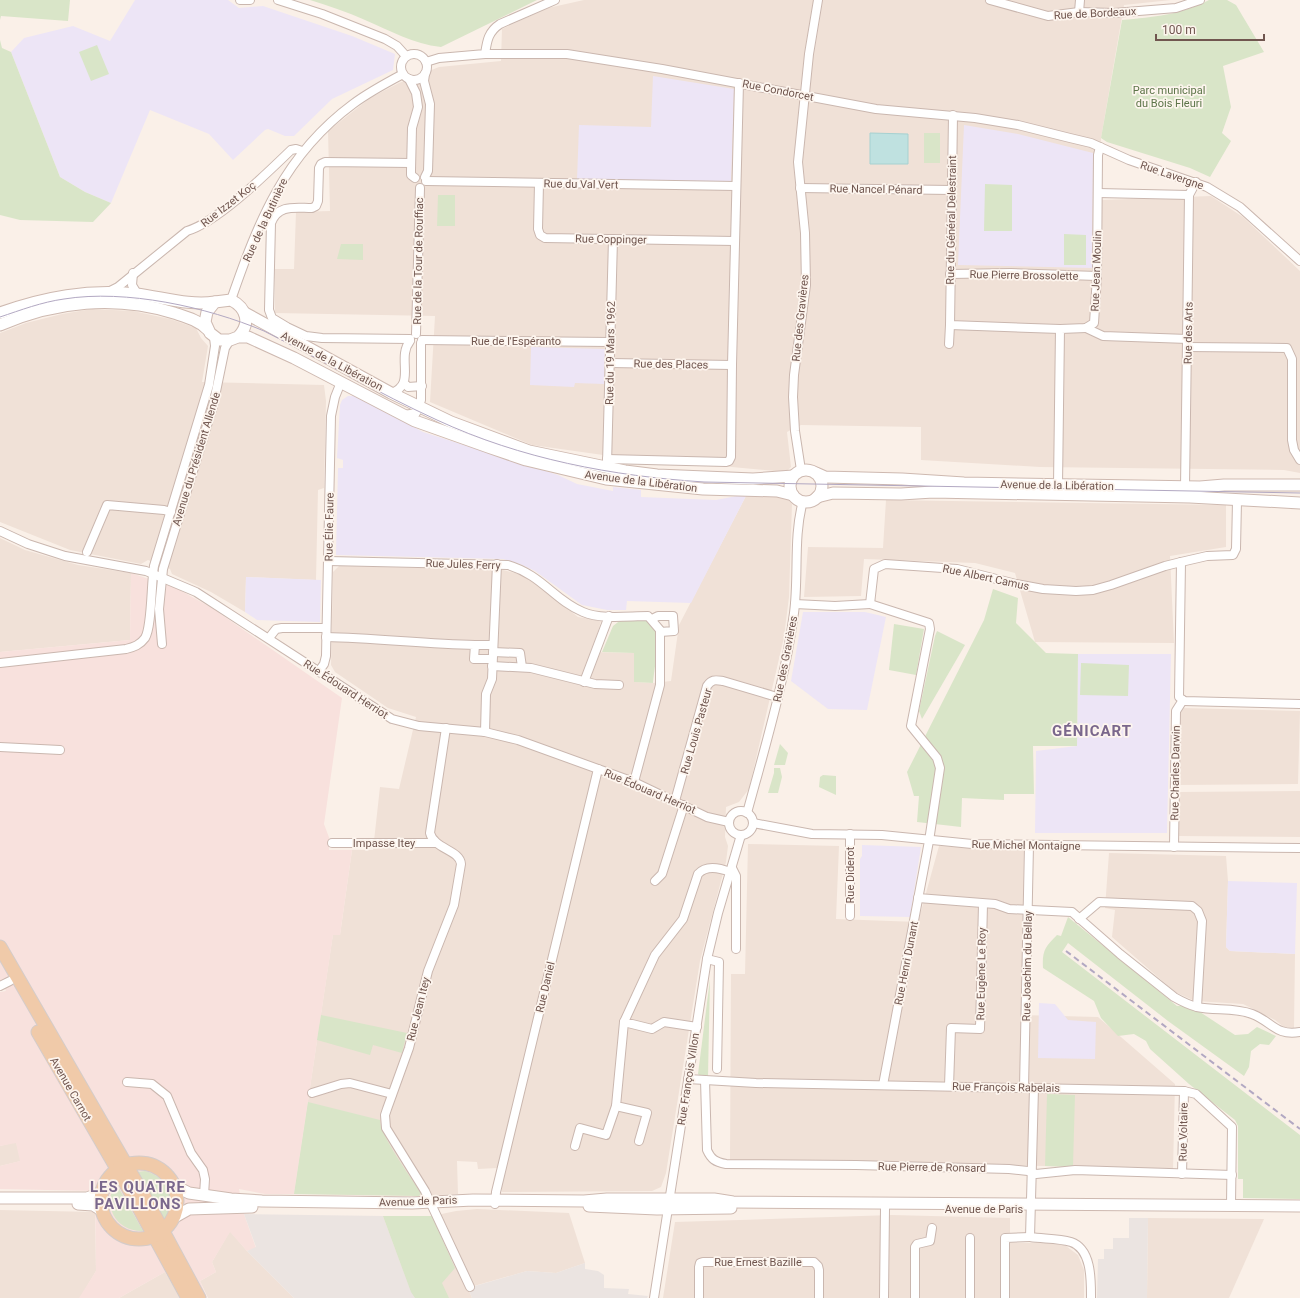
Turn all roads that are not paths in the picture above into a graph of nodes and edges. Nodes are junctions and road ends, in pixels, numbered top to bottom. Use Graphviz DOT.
graph roads {
  1 [pos="240,0"];
  2 [pos="250,0"];
  3 [pos="278,0"];
  4 [pos="555,0"];
  5 [pos="818,0"];
  6 [pos="990,0"];
  7 [pos="1080,0"];
  8 [pos="1200,0"];
  9 [pos="1079,12"];
  10 [pos="485,54"];
  11 [pos="406,56"];
  12 [pos="426,62"];
  13 [pos="402,74"];
  14 [pos="425,74"];
  15 [pos="409,79"];
  16 [pos="739,83"];
  17 [pos="804,94"];
  18 [pos="953,115"];
  19 [pos="1070,138"];
  20 [pos="1100,148"];
  21 [pos="302,151"];
  22 [pos="411,163"];
  23 [pos="415,178"];
  24 [pos="425,179"];
  25 [pos="1196,182"];
  26 [pos="539,183"];
  27 [pos="736,186"];
  28 [pos="420,188"];
  29 [pos="800,188"];
  30 [pos="952,190"];
  31 [pos="1098,193"];
  32 [pos="1190,195"];
  33 [pos="612,239"];
  34 [pos="735,241"];
  35 [pos="1300,261"];
  36 [pos="133,273"];
  37 [pos="950,274"];
  38 [pos="1097,276"];
  39 [pos="107,292"];
  40 [pos="138,295"];
  41 [pos="231,300"];
  42 [pos="215,302"];
  43 [pos="0,313"];
  44 [pos="245,313"];
  45 [pos="0,325"];
  46 [pos="950,325"];
  47 [pos="1086,328"];
  48 [pos="1060,329"];
  49 [pos="210,333"];
  50 [pos="234,339"];
  51 [pos="416,340"];
  52 [pos="610,342"];
  53 [pos="1187,343"];
  54 [pos="949,344"];
  55 [pos="610,363"];
  56 [pos="732,365"];
  57 [pos="341,382"];
  58 [pos="404,383"];
  59 [pos="422,386"];
  60 [pos="391,393"];
  61 [pos="420,407"];
  62 [pos="403,415"];
  63 [pos="1300,460"];
  64 [pos="607,463"];
  65 [pos="797,473"];
  66 [pos="816,473"];
  67 [pos="1058,485"];
  68 [pos="1300,485"];
  69 [pos="1185,486"];
  70 [pos="793,495"];
  71 [pos="817,497"];
  72 [pos="803,501"];
  73 [pos="1236,501"];
  74 [pos="1300,504"];
  75 [pos="171,512"];
  76 [pos="0,531"];
  77 [pos="87,552"];
  78 [pos="328,561"];
  79 [pos="1181,562"];
  80 [pos="497,564"];
  81 [pos="153,574"];
  82 [pos="162,577"];
  83 [pos="795,604"];
  84 [pos="870,604"];
  85 [pos="609,616"];
  86 [pos="652,619"];
  87 [pos="660,632"];
  88 [pos="326,633"];
  89 [pos="269,638"];
  90 [pos="162,644"];
  91 [pos="475,645"];
  92 [pos="493,655"];
  93 [pos="0,663"];
  94 [pos="522,667"];
  95 [pos="319,671"];
  96 [pos="584,682"];
  97 [pos="619,685"];
  98 [pos="777,697"];
  99 [pos="1183,700"];
  100 [pos="1300,704"];
  101 [pos="446,728"];
  102 [pos="485,732"];
  103 [pos="0,747"];
  104 [pos="60,750"];
  105 [pos="598,769"];
  106 [pos="634,782"];
  107 [pos="675,801"];
  108 [pos="684,805"];
  109 [pos="747,813"];
  110 [pos="729,822"];
  111 [pos="753,823"];
  112 [pos="850,834"];
  113 [pos="741,835"];
  114 [pos="929,841"];
  115 [pos="332,843"];
  116 [pos="436,843"];
  117 [pos="1029,845"];
  118 [pos="1174,847"];
  119 [pos="1300,848"];
  120 [pos="731,870"];
  121 [pos="655,881"];
  122 [pos="918,898"];
  123 [pos="983,904"];
  124 [pos="1028,909"];
  125 [pos="850,916"];
  126 [pos="1079,918"];
  127 [pos="0,947"];
  128 [pos="736,949"];
  129 [pos="707,959"];
  130 [pos="0,964"];
  131 [pos="5,984"];
  132 [pos="1197,1007"];
  133 [pos="624,1022"];
  134 [pos="697,1027"];
  135 [pos="1300,1032"];
  136 [pos="717,1069"];
  137 [pos="688,1079"];
  138 [pos="706,1080"];
  139 [pos="127,1082"];
  140 [pos="883,1085"];
  141 [pos="949,1086"];
  142 [pos="1024,1088"];
  143 [pos="1034,1088"];
  144 [pos="1184,1091"];
  145 [pos="312,1093"];
  146 [pos="392,1094"];
  147 [pos="616,1106"];
  148 [pos="639,1141"];
  149 [pos="575,1146"];
  150 [pos="122,1168"];
  151 [pos="1032,1172"];
  152 [pos="1182,1174"];
  153 [pos="1232,1175"];
  154 [pos="171,1180"];
  155 [pos="104,1190"];
  156 [pos="204,1195"];
  157 [pos="0,1198"];
  158 [pos="495,1202"];
  159 [pos="0,1203"];
  160 [pos="669,1204"];
  161 [pos="433,1205"];
  162 [pos="1231,1205"];
  163 [pos="1031,1206"];
  164 [pos="1300,1206"];
  165 [pos="885,1208"];
  166 [pos="103,1211"];
  167 [pos="1300,1211"];
  168 [pos="173,1218"];
  169 [pos="932,1228"];
  170 [pos="158,1234"];
  171 [pos="1030,1237"];
  172 [pos="970,1238"];
  173 [pos="470,1287"];
  174 [pos="188,1298"];
  175 [pos="199,1298"];
  176 [pos="654,1298"];
  177 [pos="699,1298"];
  178 [pos="819,1298"];
  179 [pos="884,1298"];
  180 [pos="915,1298"];
  181 [pos="970,1298"];
  182 [pos="1005,1298"];
  183 [pos="1091,1298"];
  1 -- 2 [label="street"];
  3 -- 11 [label="street"];
  4 -- 10 [label="street"];
  5 -- 17 [label="street, Rue des Gravières"];
  6 -- 9 [label="street, Rue de Bordeaux"];
  7 -- 9 [label="street"];
  8 -- 9 [label="street, Rue de Bordeaux"];
  10 -- 12 [label="street"];
  10 -- 16 [label="street, Rue Condorcet"];
  11 -- 12 [label="street"];
  11 -- 13 [label="street"];
  12 -- 14 [label="street"];
  13 -- 15 [label="street"];
  13 -- 21 [label="street, Rue de la Butinière"];
  14 -- 15 [label="street"];
  14 -- 24 [label="street, Rue de la Tour de Rouffiac"];
  15 -- 22 [label="street, Rue de la Tour de Rouffiac"];
  16 -- 17 [label="street, Rue Condorcet"];
  16 -- 27 [label="street"];
  17 -- 18 [label="street, Rue Condorcet"];
  17 -- 29 [label="street, Rue des Gravières"];
  18 -- 19 [label="street, Rue Condorcet"];
  18 -- 30 [label="street, Rue du Général Delestraint"];
  19 -- 20 [label="street, Rue Lavergne"];
  20 -- 25 [label="street, Rue Lavergne"];
  20 -- 31 [label="street, Rue Jean Moulin"];
  21 -- 36 [label="street, Rue Izzet Koç"];
  21 -- 41 [label="street, Rue de la Butinière"];
  22 -- 23 [label="street, Rue de la Tour de Rouffiac"];
  22 -- 51 [label="street, Rue de l'Espéranto"];
  23 -- 24 [label="street"];
  23 -- 28 [label="street, Rue de la Tour de Rouffiac"];
  24 -- 26 [label="street, Rue du Val Vert"];
  24 -- 28 [label="street, Rue de la Tour de Rouffiac"];
  25 -- 32 [label="street, Rue des Arts"];
  25 -- 35 [label="street, Rue Lavergne"];
  26 -- 27 [label="street, Rue du Val Vert"];
  26 -- 33 [label="street, Rue Coppinger"];
  27 -- 34 [label="street"];
  28 -- 51 [label="street, Rue de la Tour de Rouffiac"];
  29 -- 30 [label="street, Rue Nancel Pénard"];
  29 -- 65 [label="street, Rue des Gravières"];
  30 -- 37 [label="street, Rue du Général Delestraint"];
  31 -- 32 [label="street"];
  31 -- 38 [label="street, Rue Jean Moulin"];
  32 -- 53 [label="street, Rue des Arts"];
  33 -- 34 [label="street, Rue Coppinger"];
  33 -- 52 [label="street, Rue du 19 Mars 1962"];
  34 -- 56 [label="street"];
  36 -- 39 [label="street, Rue Izzet Koç"];
  36 -- 40 [label="street"];
  37 -- 38 [label="street, Rue Pierre Brossolette"];
  37 -- 46 [label="street, Rue du Général Delestraint"];
  38 -- 47 [label="street, Rue Jean Moulin"];
  39 -- 40 [label="street"];
  39 -- 43 [label="street"];
  40 -- 42 [label="street"];
  41 -- 42 [label="street"];
  41 -- 44 [label="street"];
  42 -- 49 [label="street"];
  44 -- 50 [label="street"];
  44 -- 60 [label="street, Avenue de la Libération"];
  45 -- 49 [label="street"];
  46 -- 48 [label="street"];
  46 -- 54 [label="street, Rue du Général Delestraint"];
  47 -- 48 [label="street"];
  47 -- 53 [label="street"];
  48 -- 67 [label="street"];
  49 -- 50 [label="street"];
  49 -- 75 [label="street, Avenue du Président Allende"];
  50 -- 57 [label="street, Avenue de la Libération"];
  50 -- 82 [label="street, Avenue du Président Allende"];
  51 -- 52 [label="street, Rue de l'Espéranto"];
  51 -- 58 [label="street, Rue de la Tour de Rouffiac"];
  51 -- 59 [label="street, Rue de la Tour de Rouffiac"];
  52 -- 55 [label="street, Rue du 19 Mars 1962"];
  53 -- 63 [label="street"];
  53 -- 69 [label="street, Rue des Arts"];
  55 -- 56 [label="street, Rue des Places"];
  55 -- 64 [label="street, Rue du 19 Mars 1962"];
  56 -- 64 [label="street"];
  57 -- 62 [label="street, Avenue de la Libération"];
  57 -- 78 [label="street, Rue Élie Faure"];
  58 -- 59 [label="street"];
  58 -- 60 [label="street"];
  59 -- 61 [label="street, Rue de la Tour de Rouffiac"];
  60 -- 61 [label="street, Avenue de la Libération"];
  61 -- 62 [label="street"];
  61 -- 64 [label="street, Avenue de la Libération"];
  62 -- 70 [label="street, Avenue de la Libération"];
  64 -- 65 [label="street, Avenue de la Libération"];
  65 -- 66 [label="street"];
  65 -- 70 [label="street"];
  66 -- 67 [label="street, Avenue de la Libération"];
  66 -- 71 [label="street"];
  67 -- 69 [label="street, Avenue de la Libération"];
  68 -- 69 [label="street, Avenue de la Libération"];
  70 -- 72 [label="street"];
  71 -- 72 [label="street"];
  71 -- 73 [label="street, Avenue de la Libération"];
  72 -- 83 [label="street, Rue des Gravières"];
  73 -- 74 [label="street, Avenue de la Libération"];
  73 -- 79 [label="street"];
  75 -- 77 [label="street"];
  75 -- 81 [label="street, Avenue du Président Allende"];
  76 -- 81 [label="street, Rue Édouard Herriot"];
  78 -- 80 [label="street, Rue Jules Ferry"];
  78 -- 88 [label="street, Rue Élie Faure"];
  79 -- 84 [label="street, Rue Albert Camus"];
  79 -- 99 [label="street"];
  80 -- 85 [label="street, Rue Jules Ferry"];
  80 -- 92 [label="street"];
  81 -- 82 [label="street, Rue Édouard Herriot"];
  81 -- 93 [label="street, Avenue du Président Allende"];
  82 -- 89 [label="street, Rue Édouard Herriot"];
  82 -- 90 [label="street, Avenue du Président Allende"];
  83 -- 84 [label="street"];
  83 -- 98 [label="street, Rue des Gravières"];
  84 -- 114 [label="street, Rue Henri Dunant"];
  85 -- 86 [label="street, Rue Jules Ferry"];
  85 -- 96 [label="street"];
  86 -- 87 [label="street"];
  86 -- 87 [label="street, Rue Jules Ferry"];
  87 -- 106 [label="street"];
  88 -- 89 [label="street"];
  88 -- 91 [label="street"];
  88 -- 95 [label="street, Rue Élie Faure"];
  89 -- 95 [label="street, Rue Édouard Herriot"];
  91 -- 92 [label="street"];
  91 -- 92 [label="street"];
  92 -- 94 [label="street"];
  92 -- 94 [label="street"];
  92 -- 102 [label="street"];
  94 -- 96 [label="street"];
  95 -- 101 [label="street, Rue Édouard Herriot"];
  96 -- 97 [label="street"];
  98 -- 107 [label="street, Rue Louis Pasteur"];
  98 -- 109 [label="street, Rue des Gravières"];
  99 -- 100 [label="street"];
  99 -- 118 [label="street, Rue Charles Darwin"];
  101 -- 102 [label="street, Rue Édouard Herriot"];
  101 -- 116 [label="street"];
  102 -- 105 [label="street, Rue Édouard Herriot"];
  103 -- 104 [label="street"];
  105 -- 106 [label="street, Rue Édouard Herriot"];
  105 -- 158 [label="street, Rue Daniel"];
  106 -- 107 [label="street, Rue Édouard Herriot"];
  107 -- 108 [label="street, Rue Édouard Herriot"];
  108 -- 110 [label="street, Rue Édouard Herriot"];
  108 -- 121 [label="street"];
  109 -- 110 [label="street"];
  109 -- 111 [label="street"];
  110 -- 113 [label="street"];
  111 -- 112 [label="street, Rue Michel Montaigne"];
  111 -- 113 [label="street"];
  112 -- 114 [label="street, Rue Michel Montaigne"];
  112 -- 125 [label="street, Rue Diderot"];
  113 -- 120 [label="street, Rue François Villon"];
  114 -- 117 [label="street, Rue Michel Montaigne"];
  114 -- 122 [label="street, Rue Henri Dunant"];
  115 -- 116 [label="street, Impasse Itey"];
  116 -- 146 [label="street, Rue Jean Itey"];
  117 -- 118 [label="street, Rue Michel Montaigne"];
  117 -- 124 [label="street, Rue Joachim du Bellay"];
  118 -- 119 [label="street, Rue Michel Montaigne"];
  120 -- 128 [label="street, Rue François Villon"];
  120 -- 129 [label="street, Rue François Villon"];
  120 -- 133 [label="street"];
  122 -- 123 [label="street"];
  122 -- 140 [label="street, Rue Henri Dunant"];
  123 -- 124 [label="street"];
  123 -- 141 [label="street, Rue Eugène Le Roy"];
  124 -- 126 [label="street"];
  124 -- 142 [label="street, Rue Joachim du Bellay"];
  126 -- 132 [label="street"];
  126 -- 132 [label="street"];
  127 -- 150 [label="main road, Avenue Carnot"];
  129 -- 134 [label="street, Rue François Villon"];
  129 -- 136 [label="street, Rue François Villon"];
  130 -- 131 [label="main road, Avenue Carnot"];
  131 -- 150 [label="main road, Avenue Carnot"];
  132 -- 135 [label="street"];
  133 -- 134 [label="street"];
  133 -- 147 [label="street"];
  134 -- 137 [label="street, Rue François Villon"];
  137 -- 138 [label="street, Rue François Rabelais"];
  137 -- 160 [label="street, Rue François Villon"];
  138 -- 140 [label="street, Rue François Rabelais"];
  138 -- 151 [label="street, Rue Pierre de Ronsard"];
  139 -- 156 [label="street"];
  140 -- 141 [label="street, Rue François Rabelais"];
  141 -- 142 [label="street, Rue François Rabelais"];
  142 -- 143 [label="street, Rue François Rabelais"];
  143 -- 144 [label="street, Rue François Rabelais"];
  143 -- 151 [label="street"];
  144 -- 152 [label="street, Rue Voltaire"];
  144 -- 153 [label="street, Rue François Rabelais"];
  145 -- 146 [label="street"];
  146 -- 161 [label="street, Rue Jean Itey"];
  147 -- 148 [label="street"];
  147 -- 149 [label="street"];
  150 -- 154 [label="main road"];
  150 -- 155 [label="main road"];
  150 -- 170 [label="main road, Avenue Carnot"];
  151 -- 152 [label="street, Rue Pierre de Ronsard"];
  151 -- 163 [label="street"];
  152 -- 153 [label="street, Rue Pierre de Ronsard"];
  153 -- 162 [label="street, Rue François Rabelais"];
  154 -- 156 [label="street, Avenue de Paris"];
  154 -- 168 [label="main road"];
  155 -- 157 [label="street"];
  155 -- 166 [label="main road"];
  156 -- 161 [label="street, Avenue de Paris"];
  158 -- 160 [label="street, Avenue de Paris"];
  158 -- 160 [label="street, Avenue de Paris"];
  158 -- 161 [label="street, Avenue de Paris"];
  159 -- 166 [label="street"];
  160 -- 163 [label="street, Avenue de Paris"];
  160 -- 165 [label="street, Avenue de Paris"];
  160 -- 176 [label="street, Rue François Villon"];
  161 -- 168 [label="street, Avenue de Paris"];
  161 -- 173 [label="street, Rue Jean Itey"];
  162 -- 163 [label="street, Avenue de Paris"];
  162 -- 164 [label="street, Avenue de Paris"];
  163 -- 165 [label="street, Avenue de Paris"];
  163 -- 167 [label="street, Avenue de Paris"];
  163 -- 171 [label="street"];
  165 -- 179 [label="street"];
  166 -- 170 [label="main road"];
  168 -- 170 [label="main road"];
  169 -- 180 [label="street"];
  170 -- 174 [label="main road"];
  170 -- 175 [label="main road"];
  171 -- 182 [label="street"];
  171 -- 183 [label="street"];
  172 -- 181 [label="street"];
  177 -- 178 [label="street, Rue Ernest Bazille"];
}
